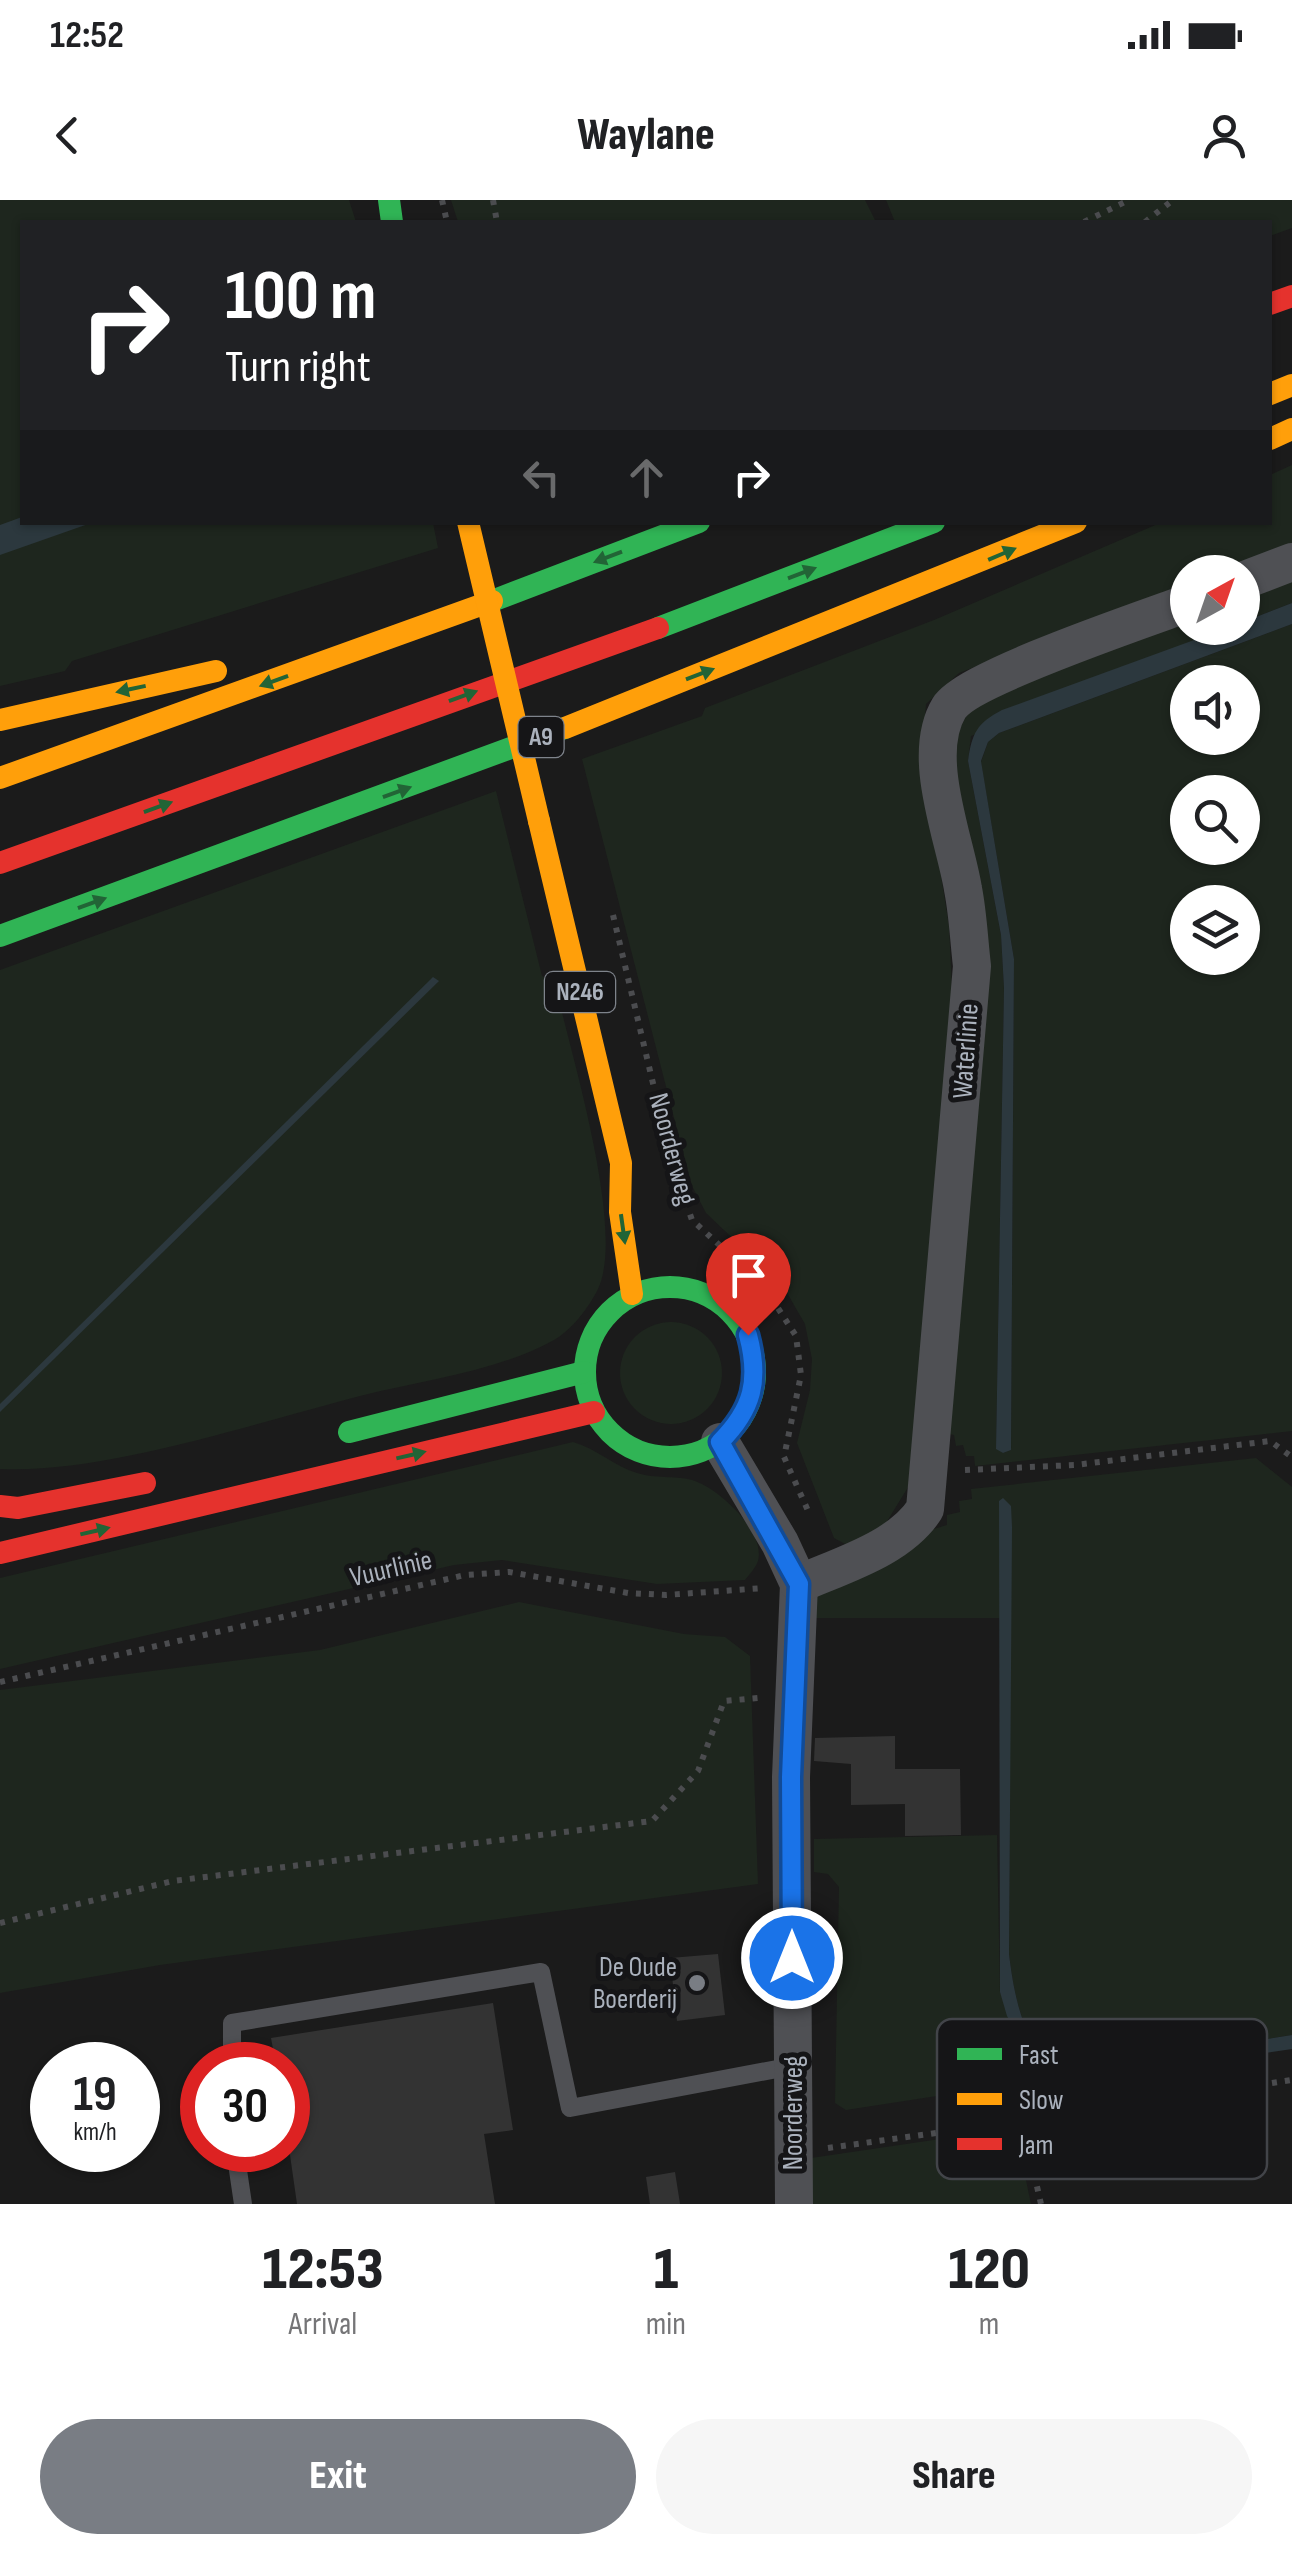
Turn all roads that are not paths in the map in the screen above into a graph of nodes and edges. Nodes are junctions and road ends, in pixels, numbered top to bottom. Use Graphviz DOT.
graph roads {
  1 [pos="469,525"];
  2 [pos="691,525"];
  3 [pos="926,525"];
  4 [pos="1069,525"];
  5 [pos="1292,562"];
  6 [pos="1260,574"];
  7 [pos="1170,610"];
  8 [pos="432,625"];
  9 [pos="0,720"];
  10 [pos="0,778"];
  11 [pos="0,863"];
  12 [pos="0,936"];
  13 [pos="622,1163"];
  14 [pos="646,1202"];
  15 [pos="632,1294"];
  16 [pos="584,1372"];
  17 [pos="594,1412"];
  18 [pos="320,1440"];
  19 [pos="720,1442"];
  20 [pos="168,1478"];
  21 [pos="0,1506"];
  22 [pos="0,1553"];
  23 [pos="799,1584"];
  24 [pos="232,2042"];
  25 [pos="793,2066"];
  26 [pos="238,2172"];
  27 [pos="243,2204"];
  28 [pos="794,2204"];
  1 -- 13 [label="main road, Noorderweg / N246, bridge"];
  2 -- 8 [label="main road, one-way"];
  11 -- 3 [label="main road, A9, one-way"];
  12 -- 4 [label="main road, A9, one-way"];
  5 -- 6 [label="street"];
  7 -- 23 [label="street, Waterlinie"];
  8 -- 9 [label="main road, one-way"];
  8 -- 10 [label="main road, one-way"];
  13 -- 14 [label="main road, Noorderweg / N246"];
  13 -- 15 [label="main road, Noorderweg / N246, one-way"];
  15 -- 16 [label="main road"];
  15 -- 19 [label="main road"];
  16 -- 17 [label="main road"];
  16 -- 18 [label="main road"];
  17 -- 19 [label="main road"];
  22 -- 17 [label="main road, one-way"];
  19 -- 23 [label="street"];
  20 -- 21 [label="main road"];
  23 -- 25 [label="street, Noorderweg"];
  24 -- 25 [label="lane"];
  25 -- 28 [label="street, Noorderweg"];
  26 -- 27 [label="lane"];
}
